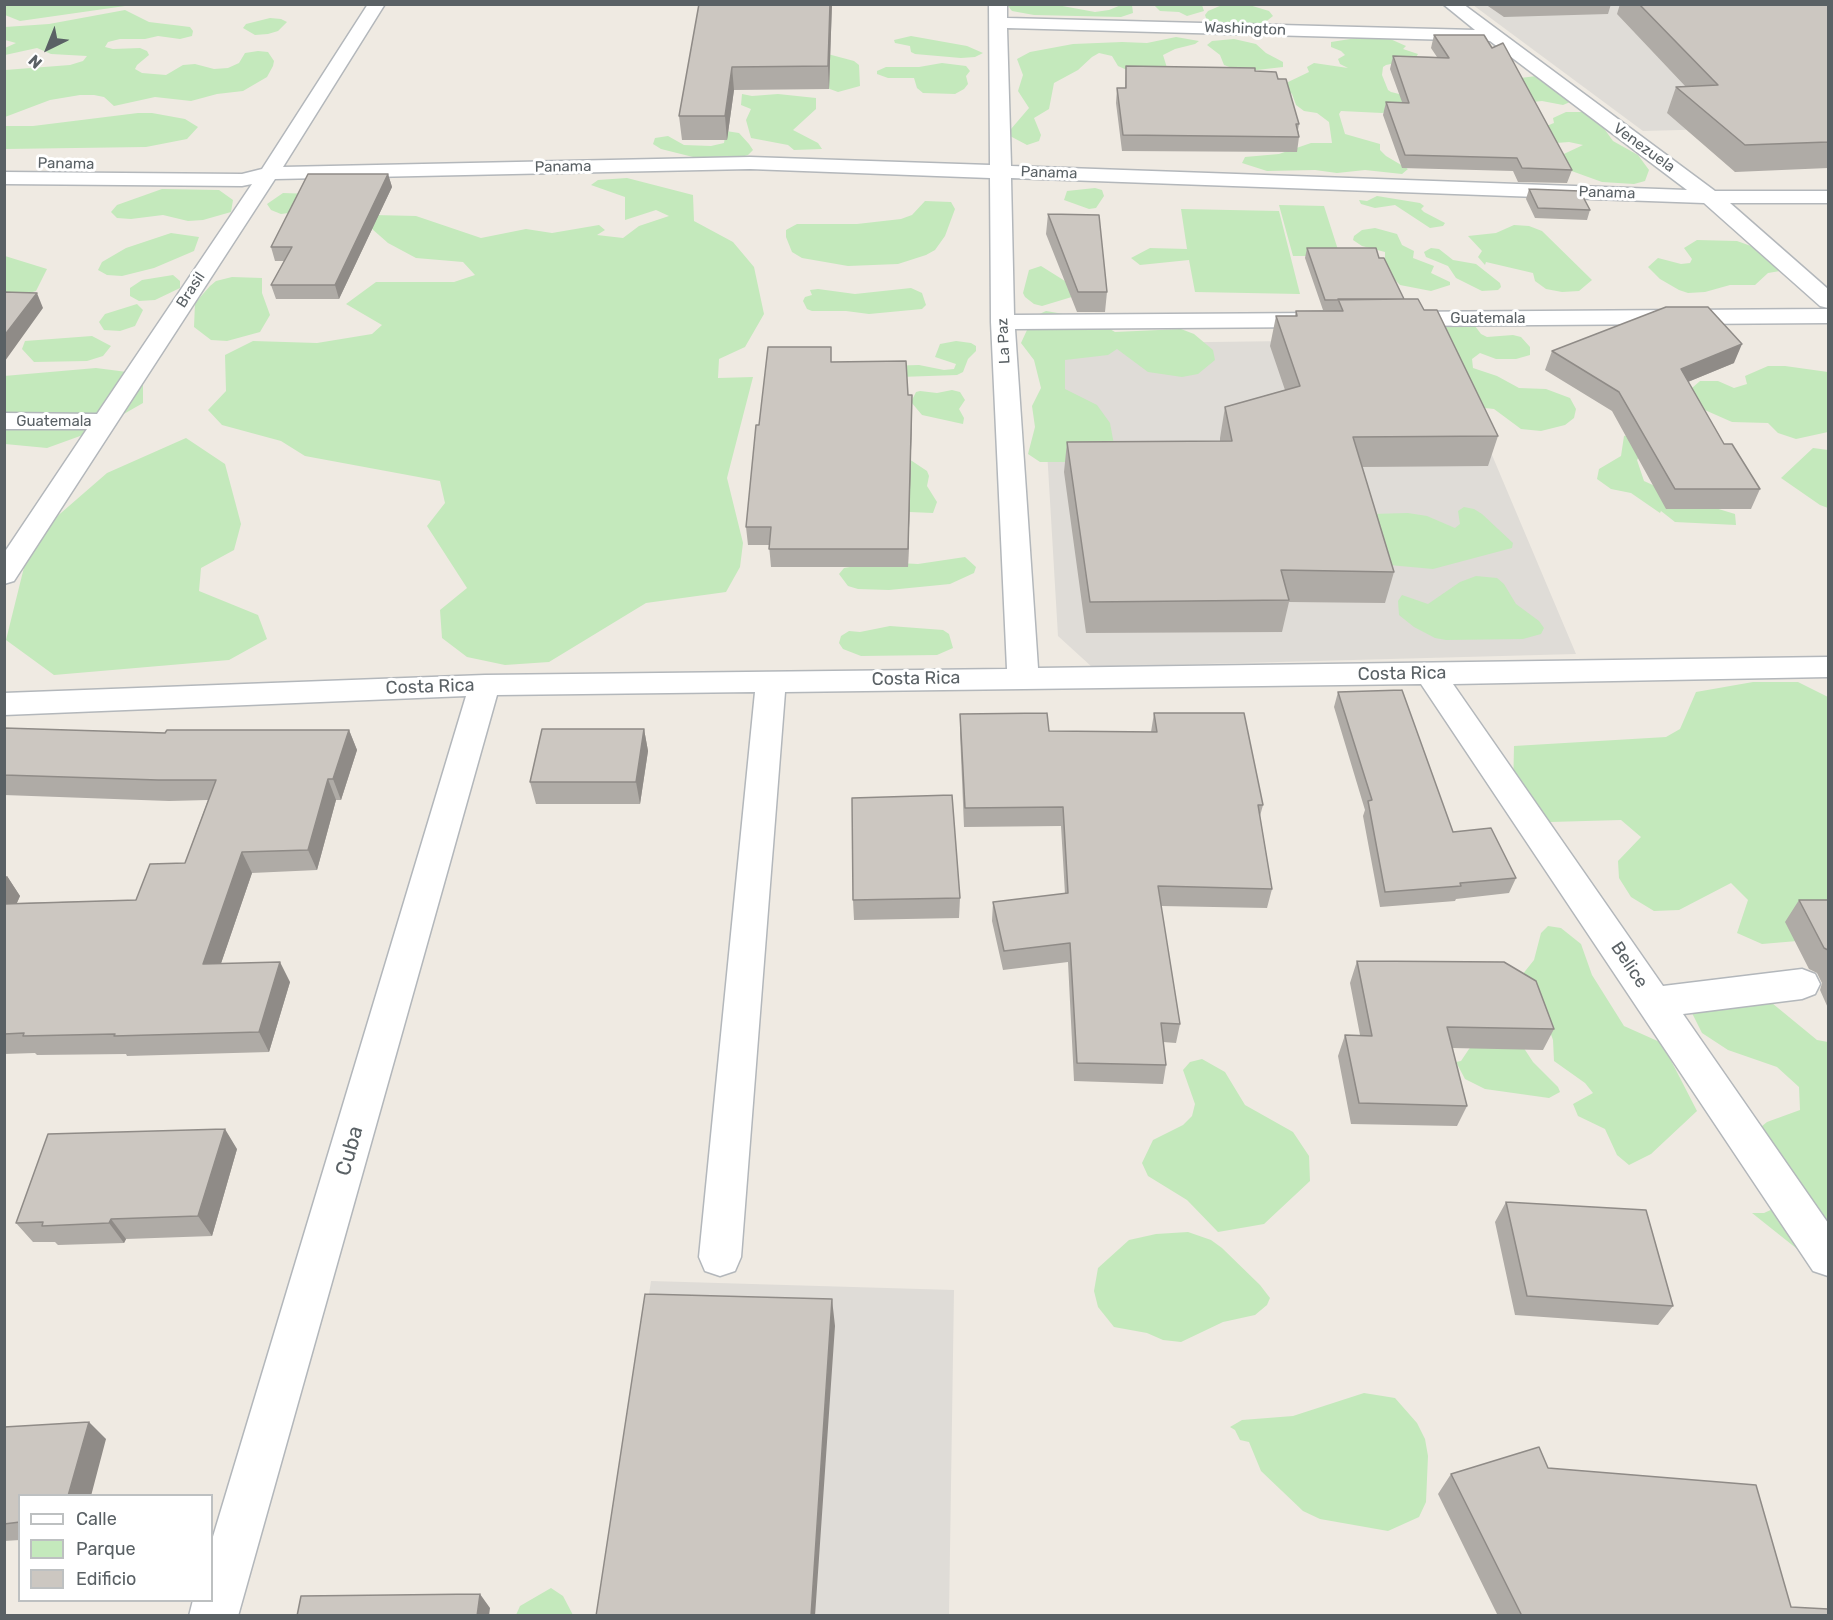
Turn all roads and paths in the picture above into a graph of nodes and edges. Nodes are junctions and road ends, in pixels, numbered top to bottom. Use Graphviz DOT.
graph roads {
  1 [pos="377,4"];
  2 [pos="1451,4"];
  3 [pos="998,14"];
  4 [pos="1492,36"];
  5 [pos="4,163"];
  6 [pos="1001,171"];
  7 [pos="269,173"];
  8 [pos="4,178"];
  9 [pos="1710,197"];
  10 [pos="1828,197"];
  11 [pos="1828,301"];
  12 [pos="1828,316"];
  13 [pos="1374,319"];
  14 [pos="1338,320"];
  15 [pos="1003,322"];
  16 [pos="4,421"];
  17 [pos="104,422"];
  18 [pos="4,575"];
  19 [pos="1828,667"];
  20 [pos="1430,674"];
  21 [pos="1023,677"];
  22 [pos="771,681"];
  23 [pos="485,685"];
  24 [pos="4,704"];
  25 [pos="1802,984"];
  26 [pos="1655,1002"];
  27 [pos="720,1257"];
  28 [pos="1828,1257"];
  29 [pos="213,1616"];
  1 -- 7 [label="street, Brasil"];
  2 -- 4 [label="street, Venezuela"];
  3 -- 4 [label="street, Washington"];
  3 -- 6 [label="street, La Paz"];
  4 -- 9 [label="street, Venezuela"];
  5 -- 7 [label="street, Panama"];
  6 -- 7 [label="street, Panama"];
  6 -- 9 [label="street, Panama"];
  6 -- 15 [label="street, La Paz"];
  7 -- 8 [label="street, Panama"];
  7 -- 17 [label="street, Brasil"];
  9 -- 10 [label="street, Panama"];
  9 -- 11 [label="street, Venezuela"];
  12 -- 13 [label="street, Guatemala"];
  14 -- 15 [label="street"];
  15 -- 21 [label="street, La Paz"];
  16 -- 17 [label="street, Guatemala"];
  17 -- 18 [label="street, Brasil"];
  19 -- 20 [label="street, Costa Rica"];
  20 -- 21 [label="street, Costa Rica"];
  20 -- 26 [label="street, Belice"];
  21 -- 22 [label="street, Costa Rica"];
  22 -- 23 [label="street, Costa Rica"];
  22 -- 27 [label="street"];
  23 -- 24 [label="street, Costa Rica"];
  23 -- 29 [label="street, Cuba"];
  25 -- 26 [label="street"];
  26 -- 28 [label="street, Belice"];
}
